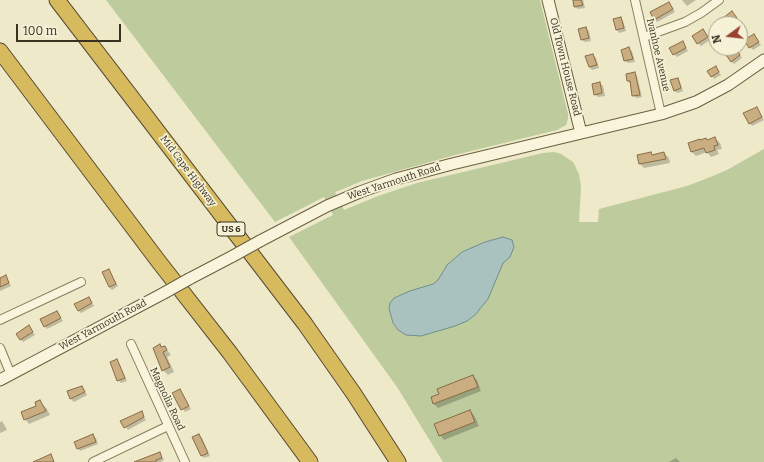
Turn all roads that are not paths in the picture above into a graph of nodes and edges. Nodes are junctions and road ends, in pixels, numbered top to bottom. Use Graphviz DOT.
graph roads {
  1 [pos="58,0"];
  2 [pos="548,0"];
  3 [pos="635,0"];
  4 [pos="719,0"];
  5 [pos="644,37"];
  6 [pos="0,51"];
  7 [pos="764,60"];
  8 [pos="661,114"];
  9 [pos="582,133"];
  10 [pos="81,282"];
  11 [pos="0,320"];
  12 [pos="131,344"];
  13 [pos="0,348"];
  14 [pos="11,375"];
  15 [pos="0,380"];
  16 [pos="168,426"];
  17 [pos="93,462"];
  18 [pos="185,462"];
  19 [pos="310,462"];
  20 [pos="398,462"];
  1 -- 20 [label="highway, Mid Cape Highway / US 6"];
  2 -- 9 [label="main road, Old Town House Road"];
  3 -- 5 [label="street, Ivanhoe Avenue"];
  4 -- 5 [label="street"];
  5 -- 8 [label="street, Ivanhoe Avenue"];
  6 -- 19 [label="highway"];
  7 -- 8 [label="main road, West Yarmouth Road"];
  8 -- 9 [label="main road, West Yarmouth Road"];
  9 -- 14 [label="main road, West Yarmouth Road, bridge"];
  10 -- 11 [label="street"];
  12 -- 16 [label="street, Magnolia Road"];
  13 -- 14 [label="street"];
  14 -- 15 [label="main road, West Yarmouth Road"];
  16 -- 17 [label="street"];
  16 -- 18 [label="street, Magnolia Road"];
}
